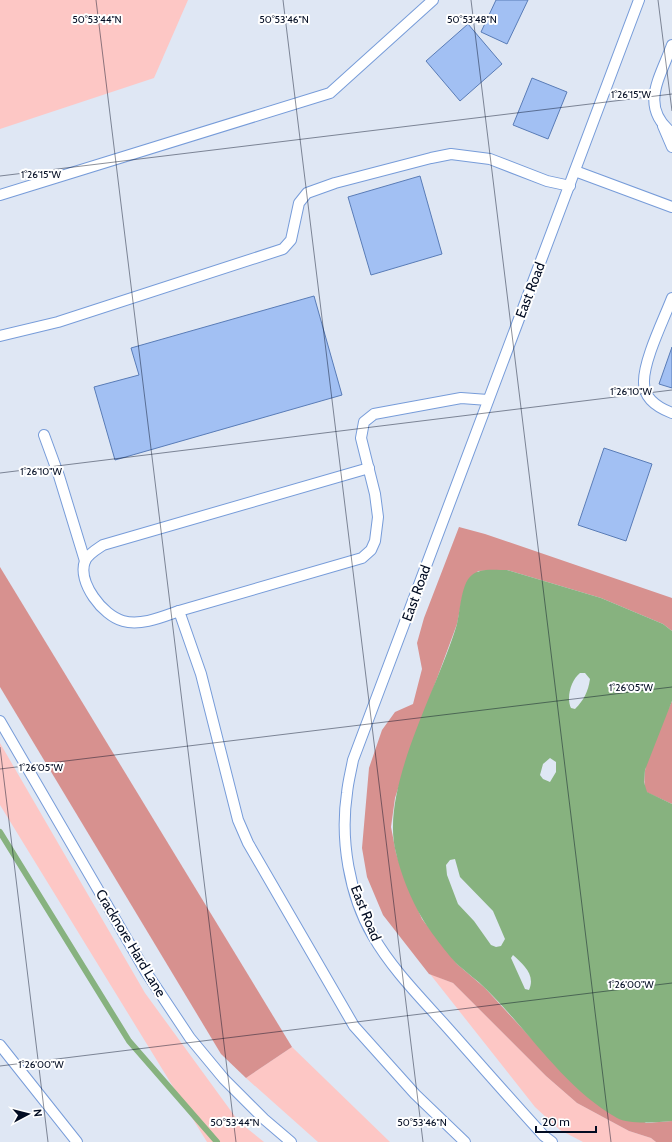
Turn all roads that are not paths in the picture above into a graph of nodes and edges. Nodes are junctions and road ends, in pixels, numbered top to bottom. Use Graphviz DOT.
graph roads {
  1 [pos="433,0"];
  2 [pos="638,0"];
  3 [pos="672,46"];
  4 [pos="663,126"];
  5 [pos="672,133"];
  6 [pos="672,147"];
  7 [pos="575,171"];
  8 [pos="570,186"];
  9 [pos="0,195"];
  10 [pos="672,207"];
  11 [pos="672,298"];
  12 [pos="0,336"];
  13 [pos="488,400"];
  14 [pos="672,413"];
  15 [pos="44,435"];
  16 [pos="369,468"];
  17 [pos="85,561"];
  18 [pos="179,611"];
  19 [pos="0,721"];
  20 [pos="0,1045"];
  21 [pos="77,1142"];
  22 [pos="291,1142"];
  23 [pos="465,1142"];
  24 [pos="552,1142"];
  1 -- 9 [label="lane"];
  2 -- 7 [label="lane, East Road"];
  3 -- 4 [label="lane"];
  4 -- 5 [label="lane"];
  4 -- 6 [label="lane"];
  7 -- 8 [label="lane, East Road"];
  7 -- 10 [label="lane"];
  8 -- 12 [label="lane"];
  8 -- 13 [label="lane, East Road"];
  11 -- 14 [label="lane"];
  13 -- 16 [label="lane"];
  13 -- 24 [label="lane, East Road"];
  15 -- 17 [label="lane"];
  16 -- 17 [label="lane"];
  16 -- 18 [label="lane"];
  17 -- 18 [label="lane"];
  18 -- 23 [label="lane"];
  19 -- 22 [label="lane, Cracknore Hard Lane"];
  20 -- 21 [label="lane"];
}
